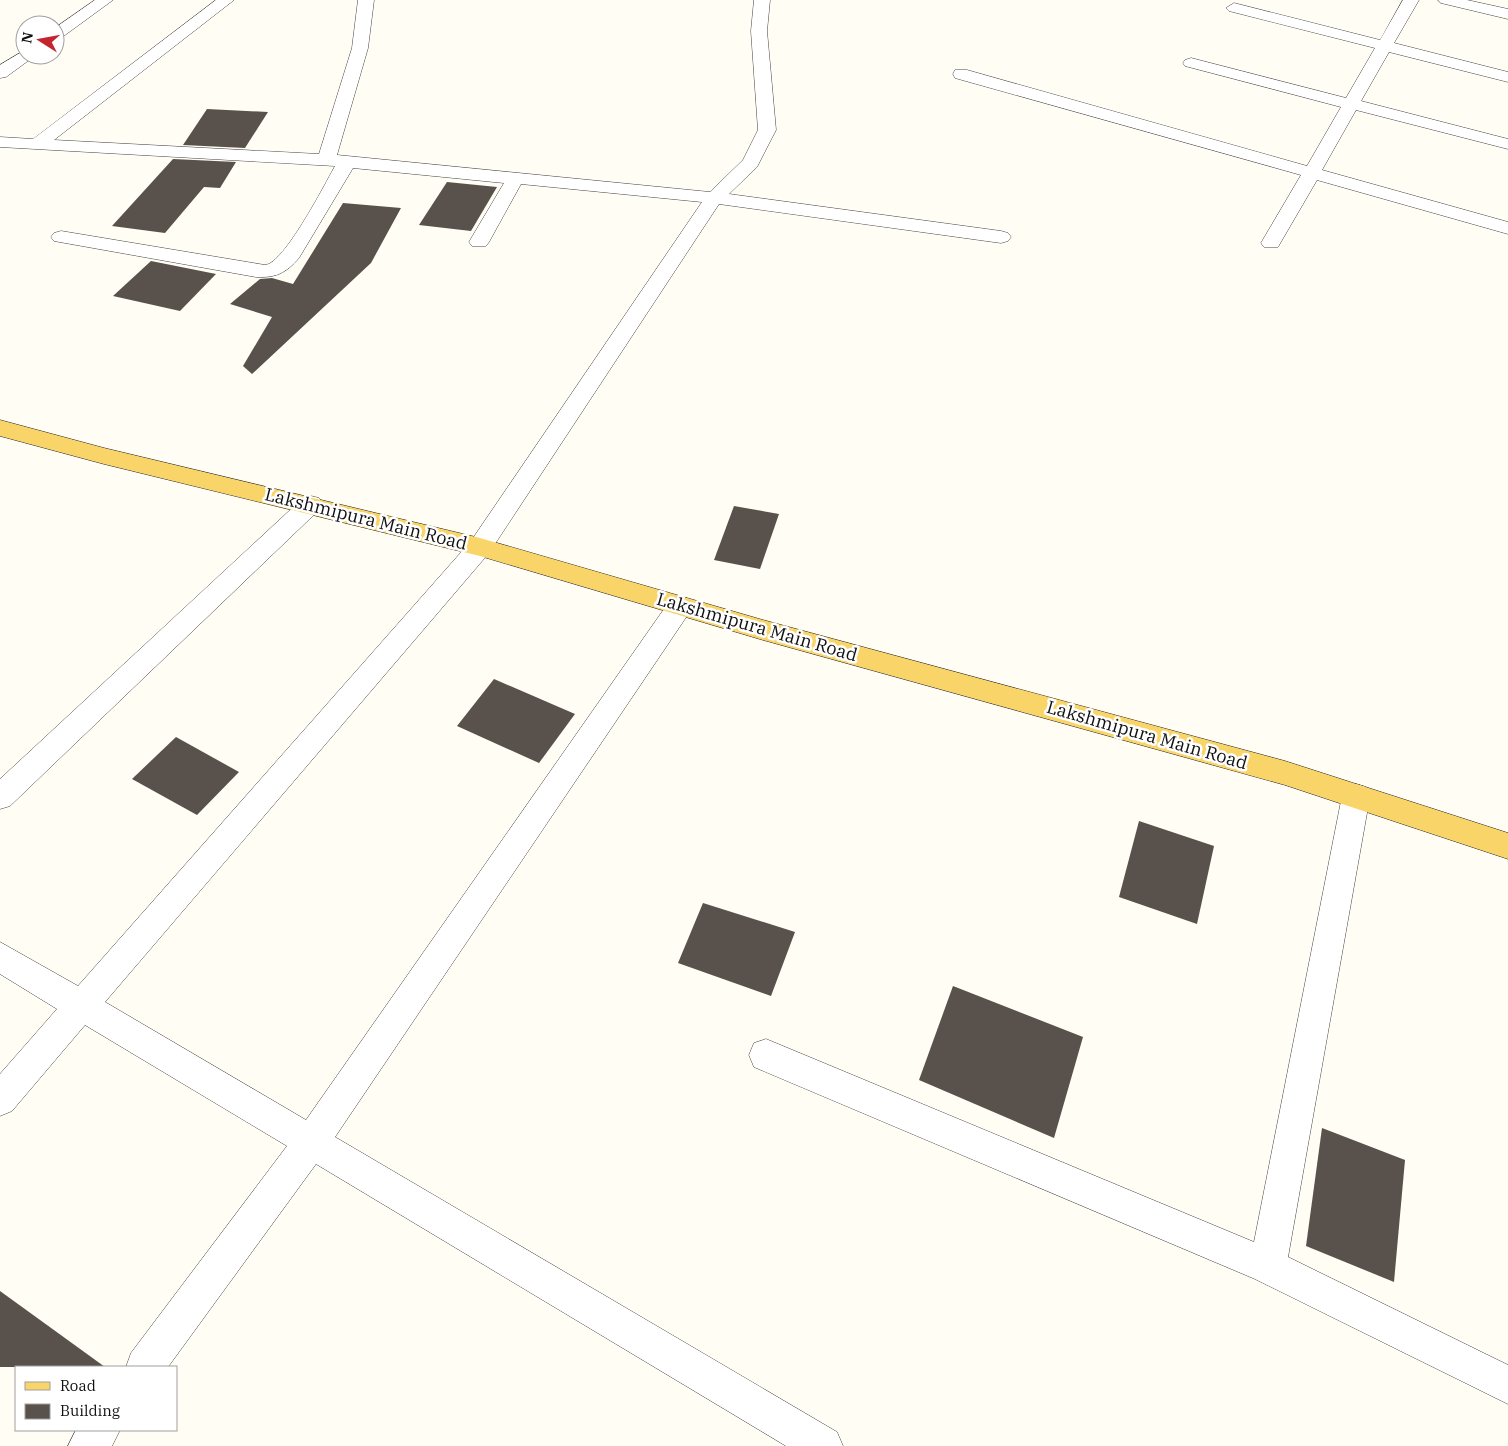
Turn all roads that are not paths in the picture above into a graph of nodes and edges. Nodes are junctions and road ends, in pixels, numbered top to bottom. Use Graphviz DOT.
graph roads {
  1 [pos="105,0"];
  2 [pos="226,0"];
  3 [pos="366,0"];
  4 [pos="762,0"];
  5 [pos="1411,0"];
  6 [pos="1446,0"];
  7 [pos="1234,8"];
  8 [pos="1508,14"];
  9 [pos="65,28"];
  10 [pos="1385,46"];
  11 [pos="15,63"];
  12 [pos="1191,63"];
  13 [pos="0,73"];
  14 [pos="961,74"];
  15 [pos="1508,77"];
  16 [pos="1352,104"];
  17 [pos="0,142"];
  18 [pos="37,144"];
  19 [pos="1508,144"];
  20 [pos="326,161"];
  21 [pos="347,162"];
  22 [pos="1312,172"];
  23 [pos="515,179"];
  24 [pos="714,198"];
  25 [pos="1508,228"];
  26 [pos="61,237"];
  27 [pos="1000,237"];
  28 [pos="479,242"];
  29 [pos="1271,243"];
  30 [pos="0,428"];
  31 [pos="311,504"];
  32 [pos="480,547"];
  33 [pos="680,606"];
  34 [pos="1356,796"];
  35 [pos="0,797"];
  36 [pos="1508,846"];
  37 [pos="0,957"];
  38 [pos="82,1005"];
  39 [pos="766,1055"];
  40 [pos="0,1099"];
  41 [pos="312,1141"];
  42 [pos="1268,1266"];
  43 [pos="146,1366"];
  44 [pos="1508,1385"];
  45 [pos="823,1446"];
  1 -- 9 [label="street"];
  2 -- 18 [label="street"];
  3 -- 20 [label="street"];
  4 -- 24 [label="street"];
  5 -- 10 [label="street"];
  6 -- 8 [label="street"];
  7 -- 10 [label="street"];
  10 -- 15 [label="street"];
  10 -- 16 [label="street"];
  11 -- 13 [label="street"];
  12 -- 16 [label="street"];
  14 -- 22 [label="street"];
  16 -- 19 [label="street"];
  16 -- 22 [label="street"];
  17 -- 18 [label="street"];
  18 -- 20 [label="street"];
  20 -- 21 [label="street"];
  21 -- 23 [label="street"];
  21 -- 26 [label="street"];
  22 -- 25 [label="street"];
  22 -- 29 [label="street"];
  23 -- 24 [label="street"];
  23 -- 28 [label="street"];
  24 -- 27 [label="street"];
  24 -- 32 [label="street"];
  30 -- 31 [label="main road, Lakshmipura Main Road"];
  31 -- 32 [label="main road, Lakshmipura Main Road"];
  31 -- 35 [label="street"];
  32 -- 33 [label="main road, Lakshmipura Main Road"];
  32 -- 38 [label="street"];
  33 -- 34 [label="main road, Lakshmipura Main Road"];
  33 -- 41 [label="street"];
  34 -- 36 [label="main road, Lakshmipura Main Road"];
  34 -- 42 [label="street"];
  37 -- 38 [label="street"];
  38 -- 40 [label="street"];
  38 -- 41 [label="street"];
  39 -- 42 [label="street"];
  41 -- 43 [label="street"];
  41 -- 45 [label="street"];
  42 -- 44 [label="street"];
}
